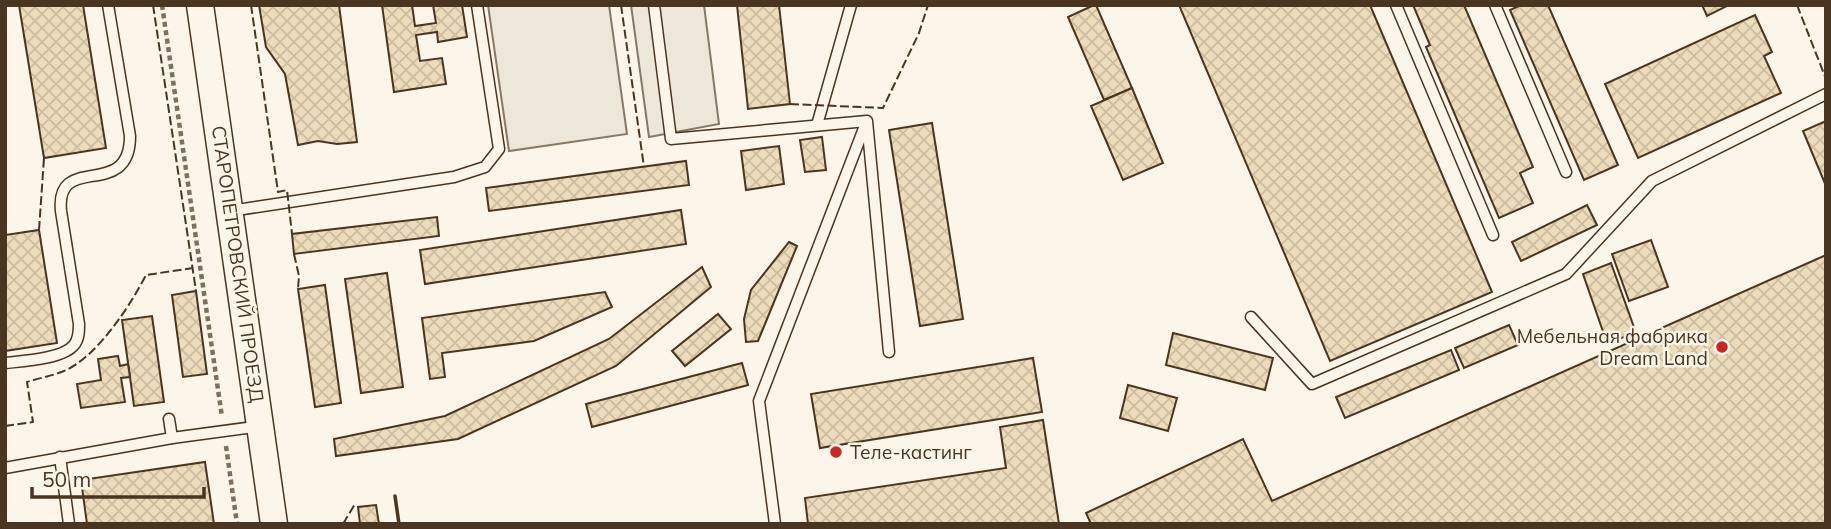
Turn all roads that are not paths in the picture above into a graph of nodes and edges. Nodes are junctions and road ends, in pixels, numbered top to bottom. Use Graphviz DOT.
graph roads {
  1 [pos="108,5"];
  2 [pos="200,5"];
  3 [pos="477,5"];
  4 [pos="654,5"];
  5 [pos="851,5"];
  6 [pos="1396,5"];
  7 [pos="1496,5"];
  8 [pos="1826,94"];
  9 [pos="867,121"];
  10 [pos="817,125"];
  11 [pos="1566,172"];
  12 [pos="230,211"];
  13 [pos="1493,236"];
  14 [pos="1251,317"];
  15 [pos="889,352"];
  16 [pos="5,363"];
  17 [pos="169,419"];
  18 [pos="261,426"];
  19 [pos="172,438"];
  20 [pos="60,457"];
  21 [pos="5,468"];
  22 [pos="69,524"];
  23 [pos="274,524"];
  24 [pos="775,524"];
  1 -- 16 [label="lane"];
  2 -- 12 [label="street, СТАРОПЕТРОВСКИЙ ПРОЕЗД"];
  3 -- 12 [label="lane"];
  4 -- 10 [label="lane"];
  5 -- 10 [label="lane"];
  6 -- 13 [label="lane"];
  7 -- 11 [label="lane"];
  8 -- 14 [label="lane"];
  9 -- 10 [label="lane"];
  9 -- 15 [label="lane"];
  9 -- 24 [label="lane"];
  12 -- 18 [label="street, СТАРОПЕТРОВСКИЙ ПРОЕЗД"];
  17 -- 19 [label="lane"];
  18 -- 19 [label="lane"];
  18 -- 23 [label="street, СТАРОПЕТРОВСКИЙ ПРОЕЗД"];
  19 -- 20 [label="lane"];
  20 -- 21 [label="lane"];
  20 -- 22 [label="lane"];
}
